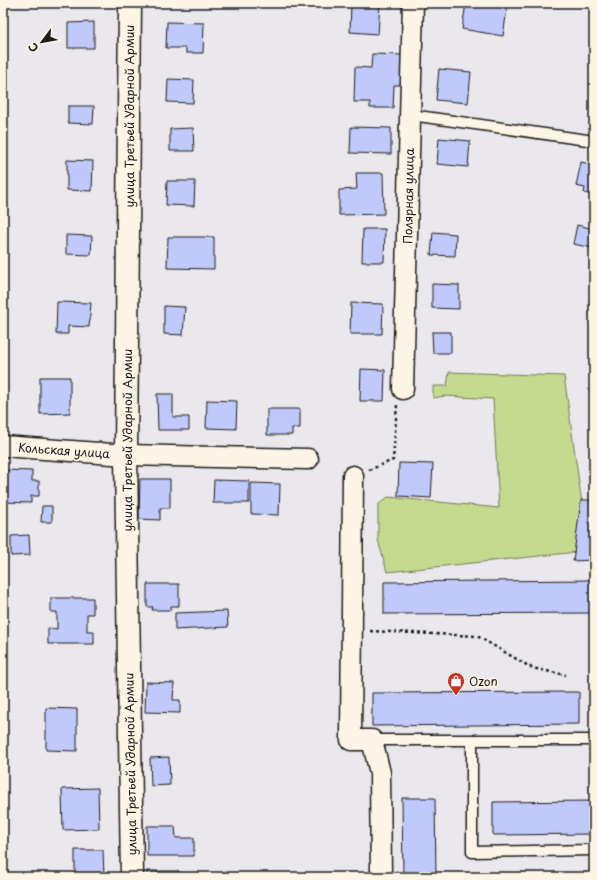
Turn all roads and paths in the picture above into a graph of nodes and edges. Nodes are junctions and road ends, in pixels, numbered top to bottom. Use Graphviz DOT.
graph roads {
  1 [pos="130,3"];
  2 [pos="413,3"];
  3 [pos="410,115"];
  4 [pos="594,141"];
  5 [pos="403,389"];
  6 [pos="3,446"];
  7 [pos="126,455"];
  8 [pos="308,459"];
  9 [pos="353,476"];
  10 [pos="352,631"];
  11 [pos="566,675"];
  12 [pos="372,740"];
  13 [pos="594,740"];
  14 [pos="472,741"];
  15 [pos="594,850"];
  16 [pos="132,877"];
  17 [pos="381,877"];
  1 -- 7 [label="main road, улица Третьей Ударной Армии"];
  2 -- 3 [label="street, Полярная улица"];
  3 -- 4 [label="lane"];
  3 -- 5 [label="street, Полярная улица"];
  5 -- 9 [label="path"];
  6 -- 7 [label="street, Кольская улица"];
  7 -- 8 [label="street, Кольская улица"];
  7 -- 16 [label="main road, улица Третьей Ударной Армии"];
  9 -- 10 [label="street"];
  10 -- 11 [label="path"];
  10 -- 12 [label="street"];
  12 -- 14 [label="lane"];
  12 -- 17 [label="street"];
  13 -- 14 [label="lane"];
  14 -- 15 [label="lane"];
}
